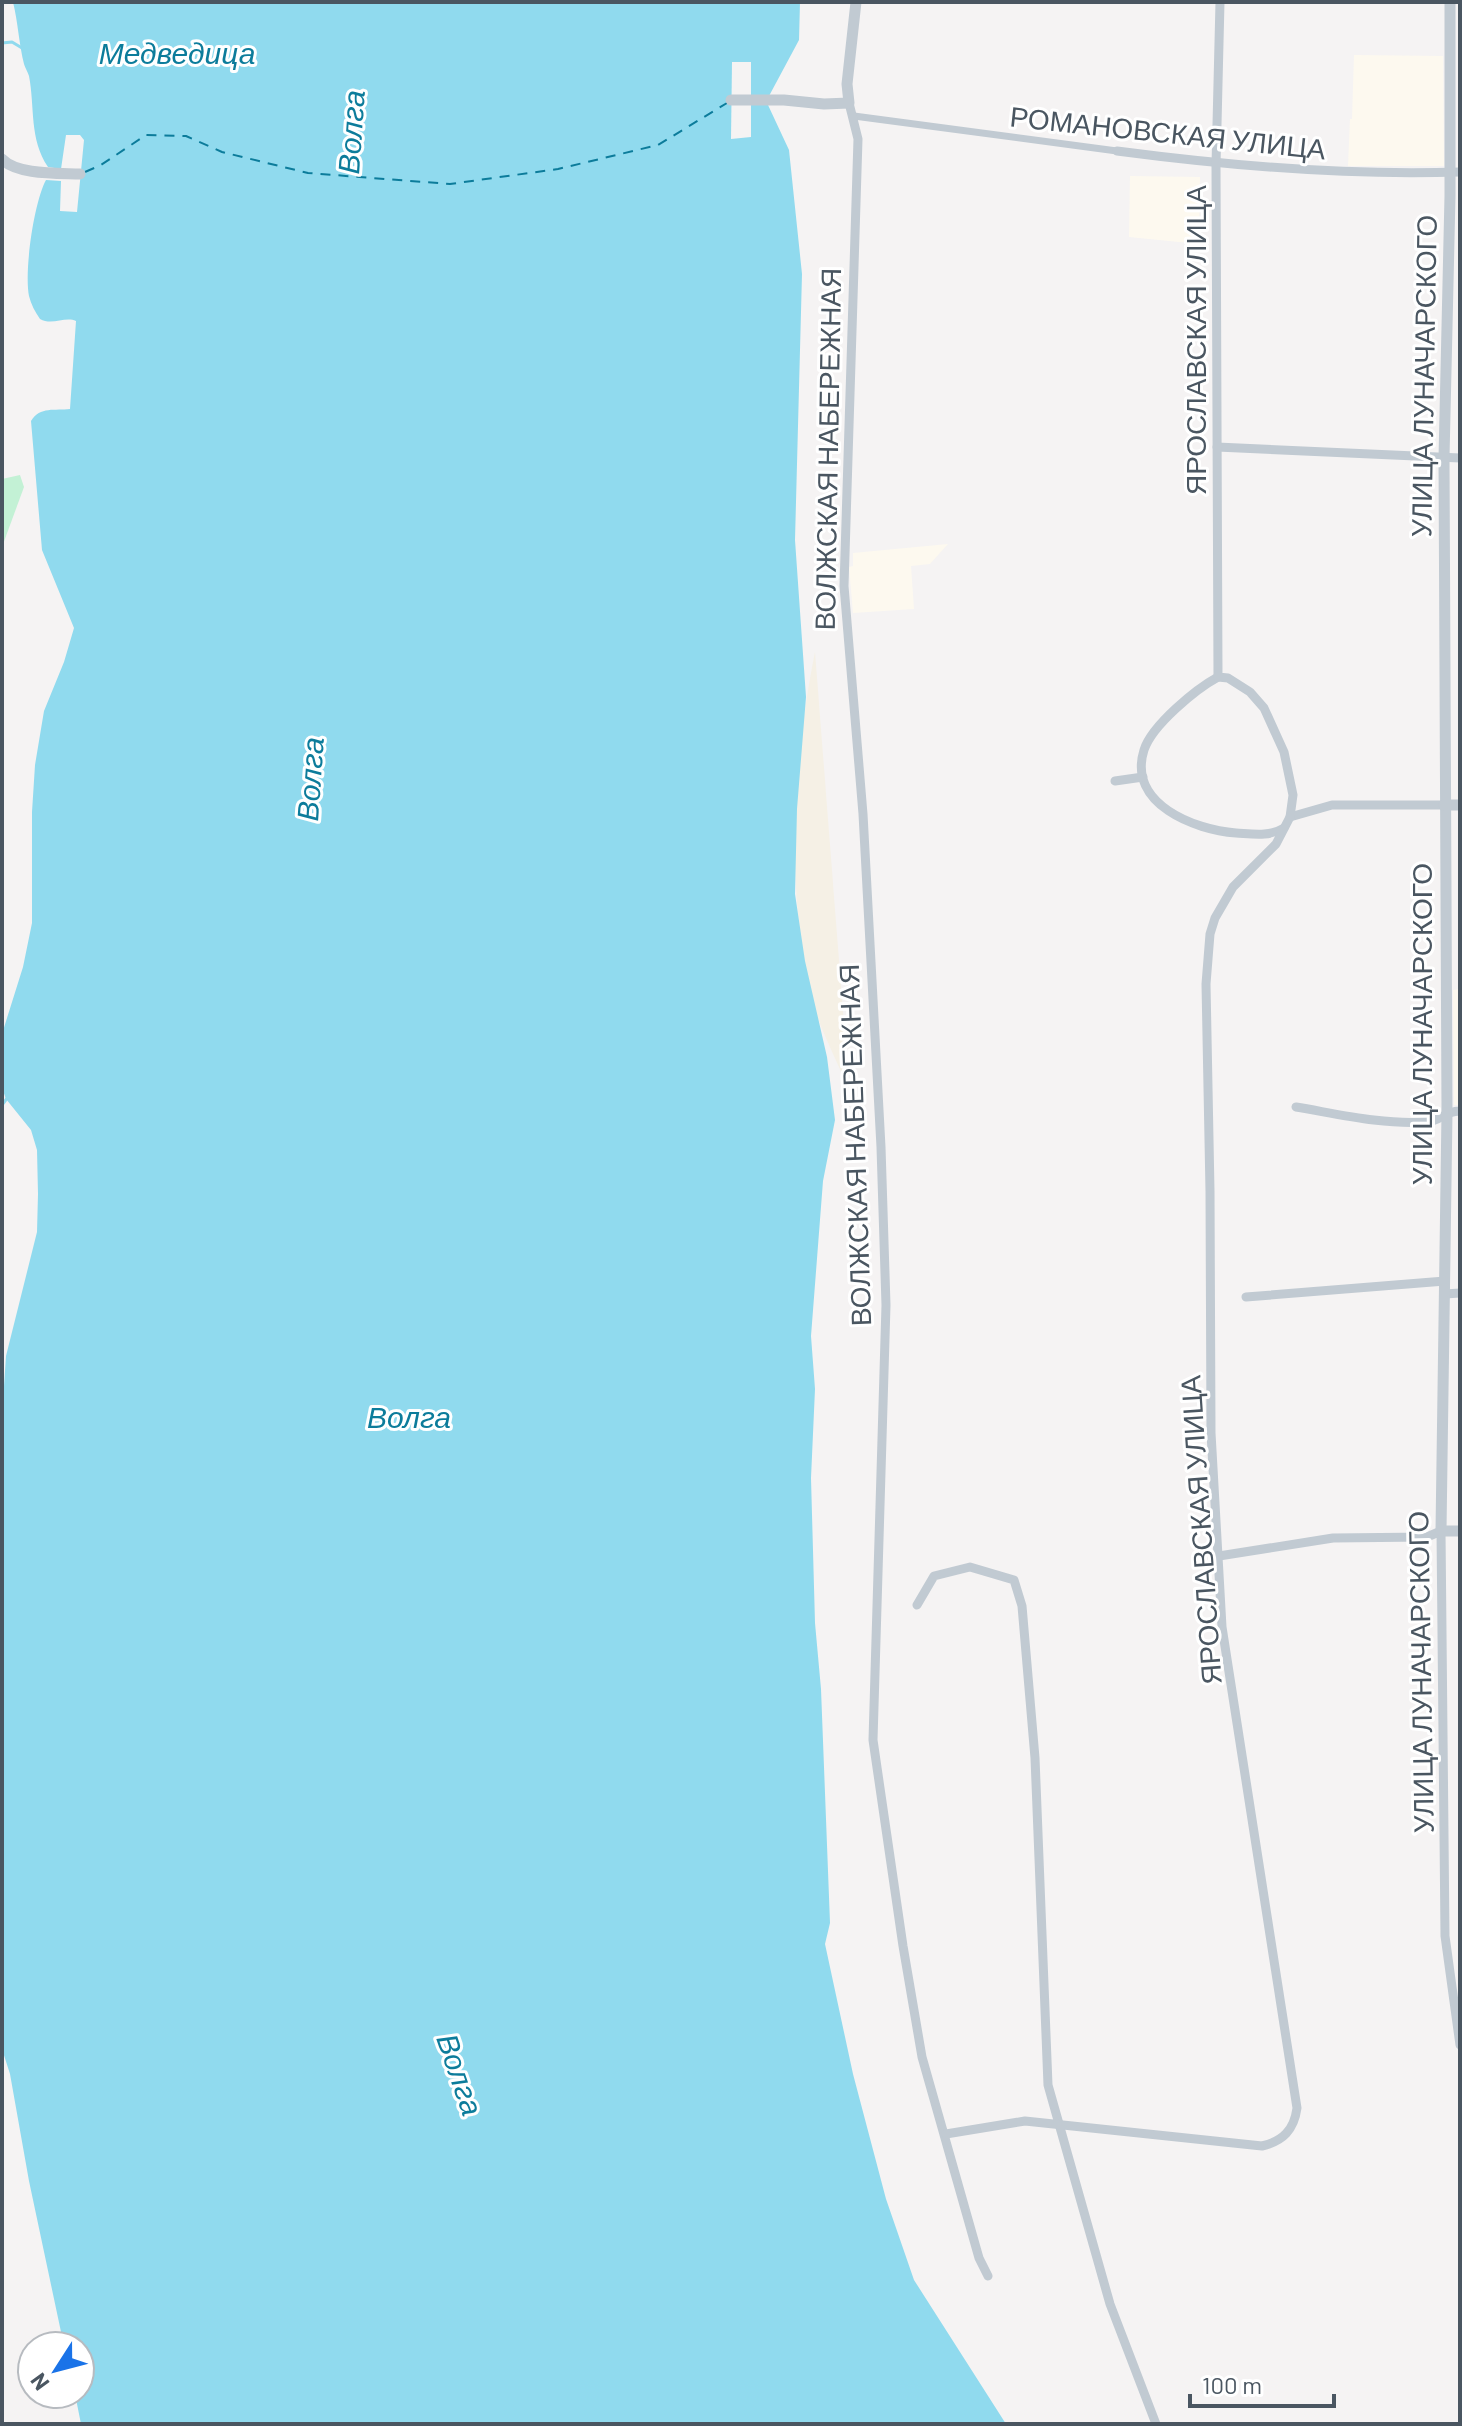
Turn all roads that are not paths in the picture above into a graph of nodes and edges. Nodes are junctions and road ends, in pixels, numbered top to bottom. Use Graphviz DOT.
graph roads {
  1 [pos="856,2"];
  2 [pos="1220,2"];
  3 [pos="1450,2"];
  4 [pos="731,100"];
  5 [pos="849,103"];
  6 [pos="854,116"];
  7 [pos="1117,151"];
  8 [pos="2,159"];
  9 [pos="1216,165"];
  10 [pos="1455,172"];
  11 [pos="80,174"];
  12 [pos="1217,447"];
  13 [pos="1444,458"];
  14 [pos="1460,458"];
  15 [pos="1218,677"];
  16 [pos="1143,777"];
  17 [pos="1115,781"];
  18 [pos="1444,805"];
  19 [pos="1460,805"];
  20 [pos="1290,817"];
  21 [pos="1284,828"];
  22 [pos="1296,1107"];
  23 [pos="1454,1112"];
  24 [pos="1445,1287"];
  25 [pos="1460,1293"];
  26 [pos="1246,1297"];
  27 [pos="1441,1531"];
  28 [pos="1460,1531"];
  29 [pos="1219,1556"];
  30 [pos="917,1605"];
  31 [pos="1460,2045"];
  32 [pos="1060,2123"];
  33 [pos="946,2134"];
  34 [pos="988,2276"];
  35 [pos="1156,2424"];
  1 -- 5 [label="street, ВОЛЖСКАЯ НАБЕРЕЖНАЯ"];
  2 -- 9 [label="street, ЯРОСЛАВСКАЯ УЛИЦА"];
  3 -- 10 [label="street, УЛИЦА ЛУНАЧАРСКОГО"];
  4 -- 5 [label="street"];
  5 -- 6 [label="street, ВОЛЖСКАЯ НАБЕРЕЖНАЯ"];
  6 -- 7 [label="street, РОМАНОВСКАЯ УЛИЦА"];
  6 -- 33 [label="street, ВОЛЖСКАЯ НАБЕРЕЖНАЯ"];
  7 -- 9 [label="street, РОМАНОВСКАЯ УЛИЦА"];
  8 -- 11 [label="street"];
  9 -- 10 [label="street, РОМАНОВСКАЯ УЛИЦА"];
  9 -- 12 [label="street, ЯРОСЛАВСКАЯ УЛИЦА"];
  10 -- 13 [label="street, УЛИЦА ЛУНАЧАРСКОГО"];
  12 -- 13 [label="street"];
  12 -- 15 [label="street, ЯРОСЛАВСКАЯ УЛИЦА"];
  13 -- 14 [label="street"];
  13 -- 18 [label="street, УЛИЦА ЛУНАЧАРСКОГО"];
  15 -- 16 [label="street"];
  15 -- 20 [label="street, ЯРОСЛАВСКАЯ УЛИЦА"];
  16 -- 17 [label="street"];
  16 -- 21 [label="street"];
  18 -- 19 [label="street"];
  18 -- 20 [label="street"];
  18 -- 23 [label="street, УЛИЦА ЛУНАЧАРСКОГО"];
  20 -- 21 [label="street, ЯРОСЛАВСКАЯ УЛИЦА"];
  21 -- 29 [label="street, ЯРОСЛАВСКАЯ УЛИЦА"];
  22 -- 23 [label="street"];
  23 -- 24 [label="street, УЛИЦА ЛУНАЧАРСКОГО"];
  24 -- 25 [label="street"];
  24 -- 26 [label="street"];
  24 -- 27 [label="street, УЛИЦА ЛУНАЧАРСКОГО"];
  27 -- 28 [label="street"];
  27 -- 29 [label="street"];
  27 -- 31 [label="street, УЛИЦА ЛУНАЧАРСКОГО"];
  29 -- 32 [label="street, ЯРОСЛАВСКАЯ УЛИЦА"];
  30 -- 32 [label="street"];
  32 -- 33 [label="street, ЯРОСЛАВСКАЯ УЛИЦА"];
  32 -- 35 [label="street"];
  33 -- 34 [label="street, ВОЛЖСКАЯ НАБЕРЕЖНАЯ"];
}
